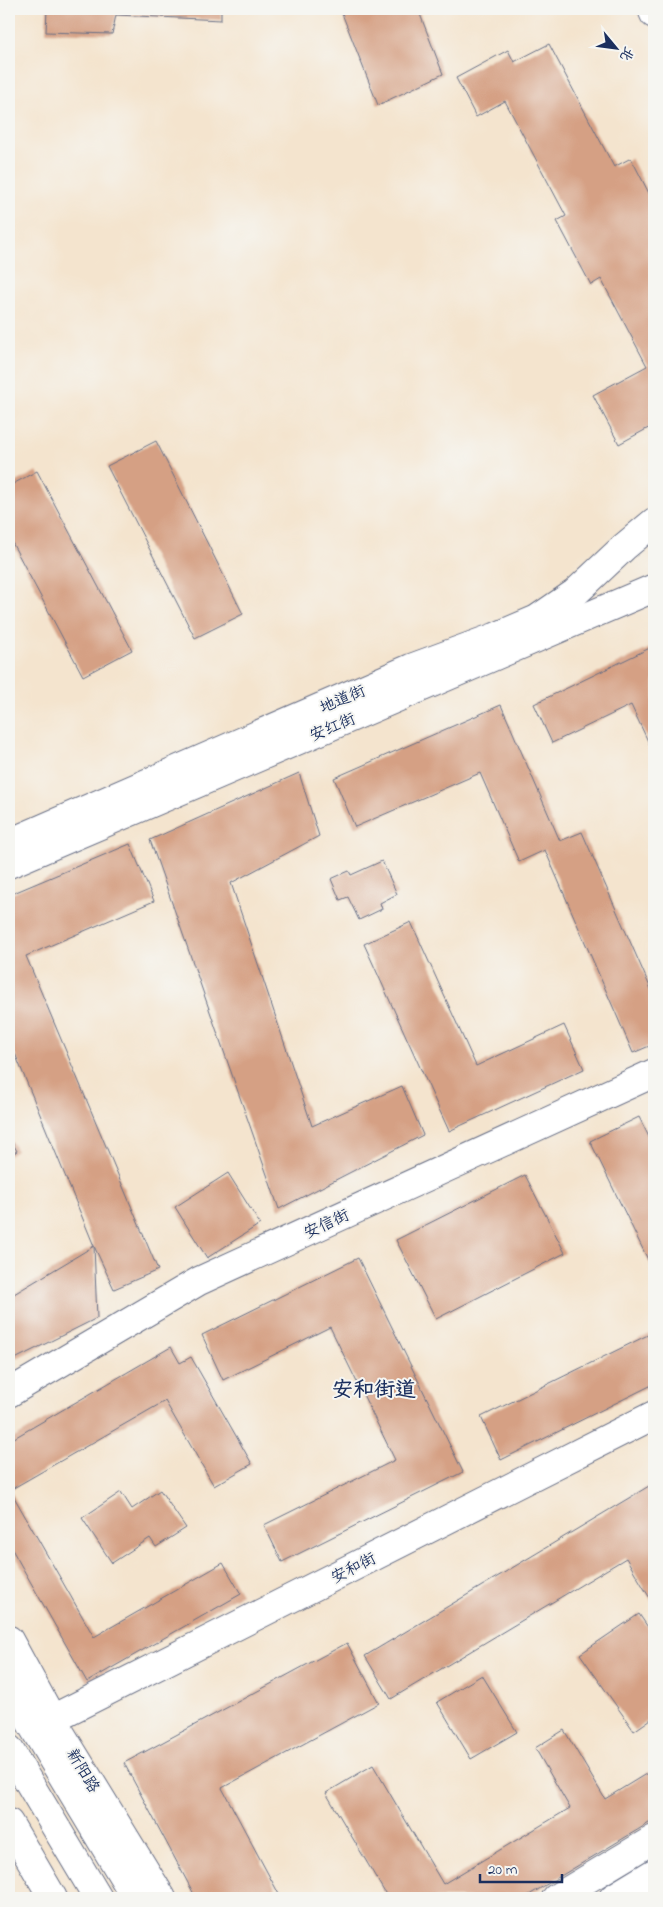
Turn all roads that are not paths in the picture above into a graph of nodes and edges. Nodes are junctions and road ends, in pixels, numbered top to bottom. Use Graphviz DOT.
graph roads {
  1 [pos="652,9"];
  2 [pos="654,14"];
  3 [pos="654,522"];
  4 [pos="654,588"];
  5 [pos="9,843"];
  6 [pos="9,864"];
  7 [pos="654,1073"];
  8 [pos="9,1393"];
  9 [pos="654,1415"];
  10 [pos="9,1640"];
  11 [pos="9,1687"];
  12 [pos="52,1719"];
  13 [pos="9,1749"];
  14 [pos="9,1823"];
  15 [pos="654,1839"];
  16 [pos="654,1873"];
  17 [pos="53,1898"];
  18 [pos="98,1898"];
  19 [pos="136,1898"];
  20 [pos="162,1898"];
  21 [pos="556,1898"];
  22 [pos="613,1898"];
  1 -- 2 [label="main road"];
  3 -- 5 [label="main road, 地道街"];
  4 -- 6 [label="main road, 安红街"];
  7 -- 8 [label="main road, 安信街"];
  9 -- 12 [label="main road, 安和街"];
  10 -- 12 [label="main road, 新阳路"];
  11 -- 19 [label="main road, 新阳路"];
  12 -- 20 [label="main road, 新阳路"];
  13 -- 18 [label="main road"];
  14 -- 17 [label="main road"];
  15 -- 21 [label="main road"];
  16 -- 22 [label="main road"];
}
